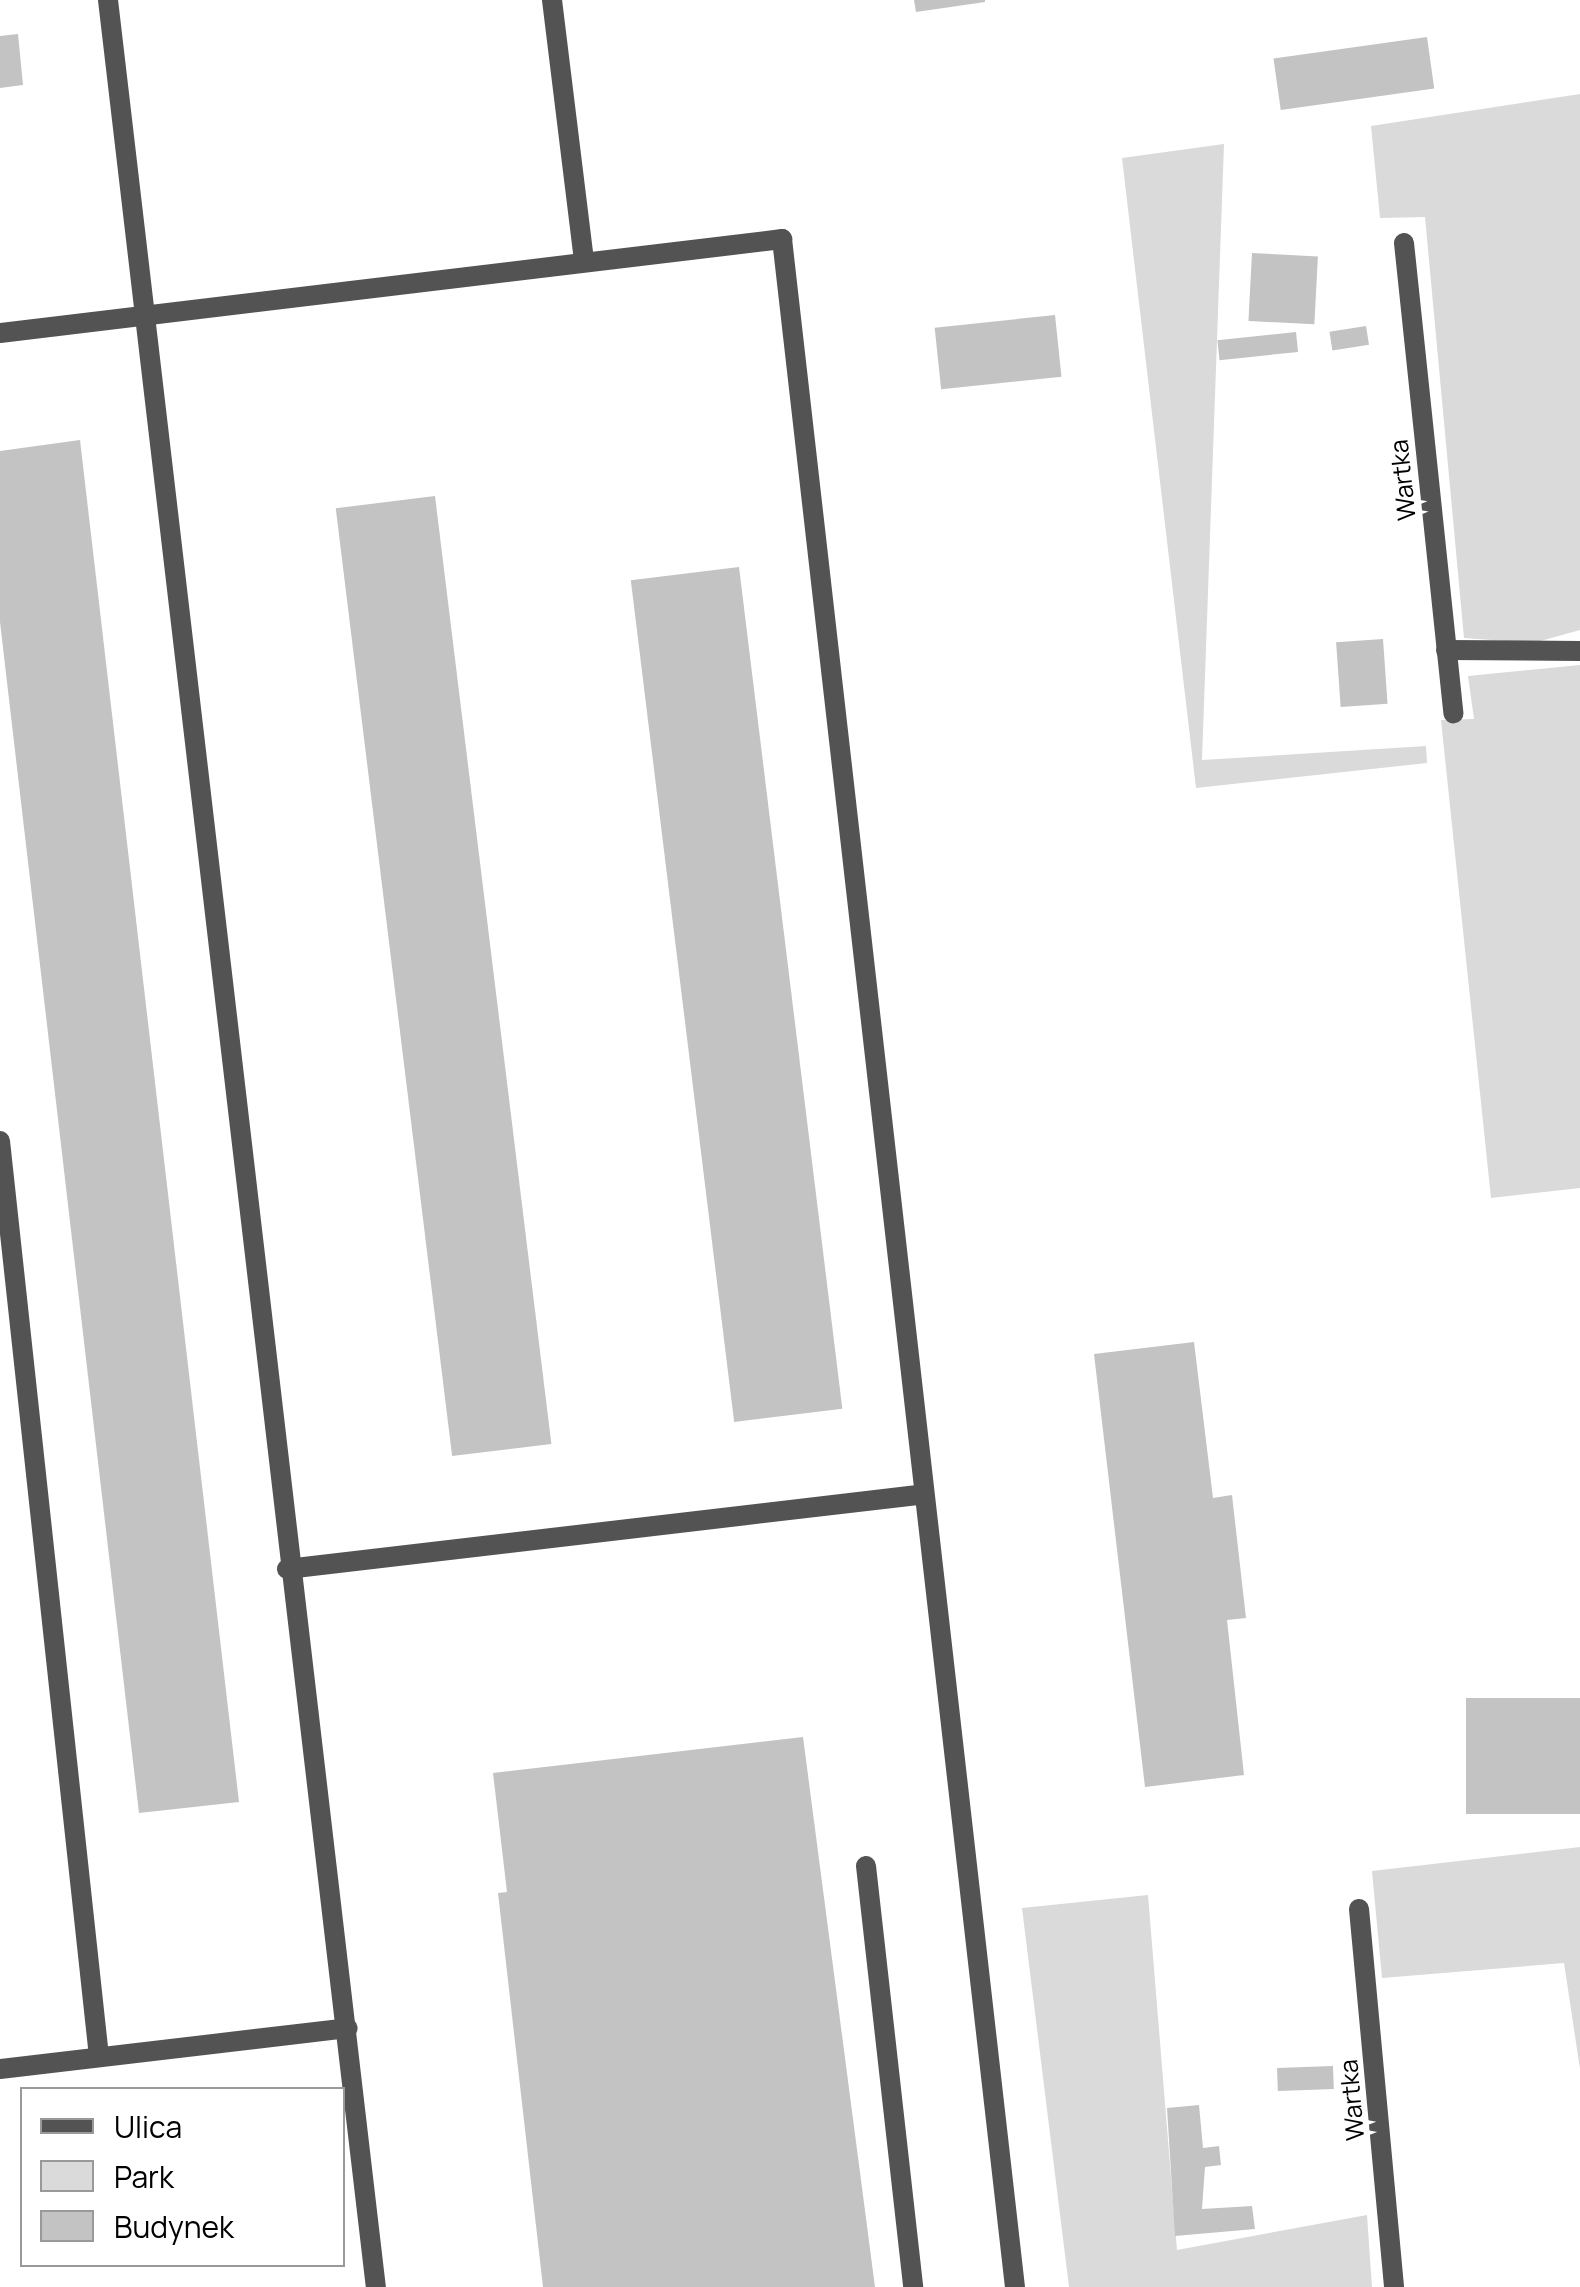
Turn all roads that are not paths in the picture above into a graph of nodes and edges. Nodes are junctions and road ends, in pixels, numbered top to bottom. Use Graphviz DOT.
graph roads {
  1 [pos="108,0"];
  2 [pos="552,0"];
  3 [pos="1404,243"];
  4 [pos="584,262"];
  5 [pos="144,315"];
  6 [pos="0,332"];
  7 [pos="1446,650"];
  8 [pos="1580,652"];
  9 [pos="1453,713"];
  10 [pos="0,1141"];
  11 [pos="918,1495"];
  12 [pos="287,1569"];
  13 [pos="866,1866"];
  14 [pos="1359,1909"];
  15 [pos="348,2028"];
  16 [pos="98,2057"];
  17 [pos="0,2069"];
  18 [pos="376,2287"];
  19 [pos="913,2287"];
  20 [pos="1015,2287"];
  21 [pos="1394,2287"];
  1 -- 5 [label="street"];
  2 -- 4 [label="street"];
  3 -- 7 [label="street, Wartka"];
  4 -- 5 [label="street"];
  4 -- 11 [label="street"];
  5 -- 6 [label="street"];
  5 -- 12 [label="street"];
  7 -- 8 [label="street"];
  7 -- 9 [label="street, Wartka"];
  10 -- 16 [label="street"];
  11 -- 12 [label="street"];
  11 -- 20 [label="street"];
  12 -- 15 [label="street"];
  13 -- 19 [label="street"];
  14 -- 21 [label="street, Wartka"];
  15 -- 16 [label="street"];
  15 -- 18 [label="street"];
  16 -- 17 [label="street"];
}
